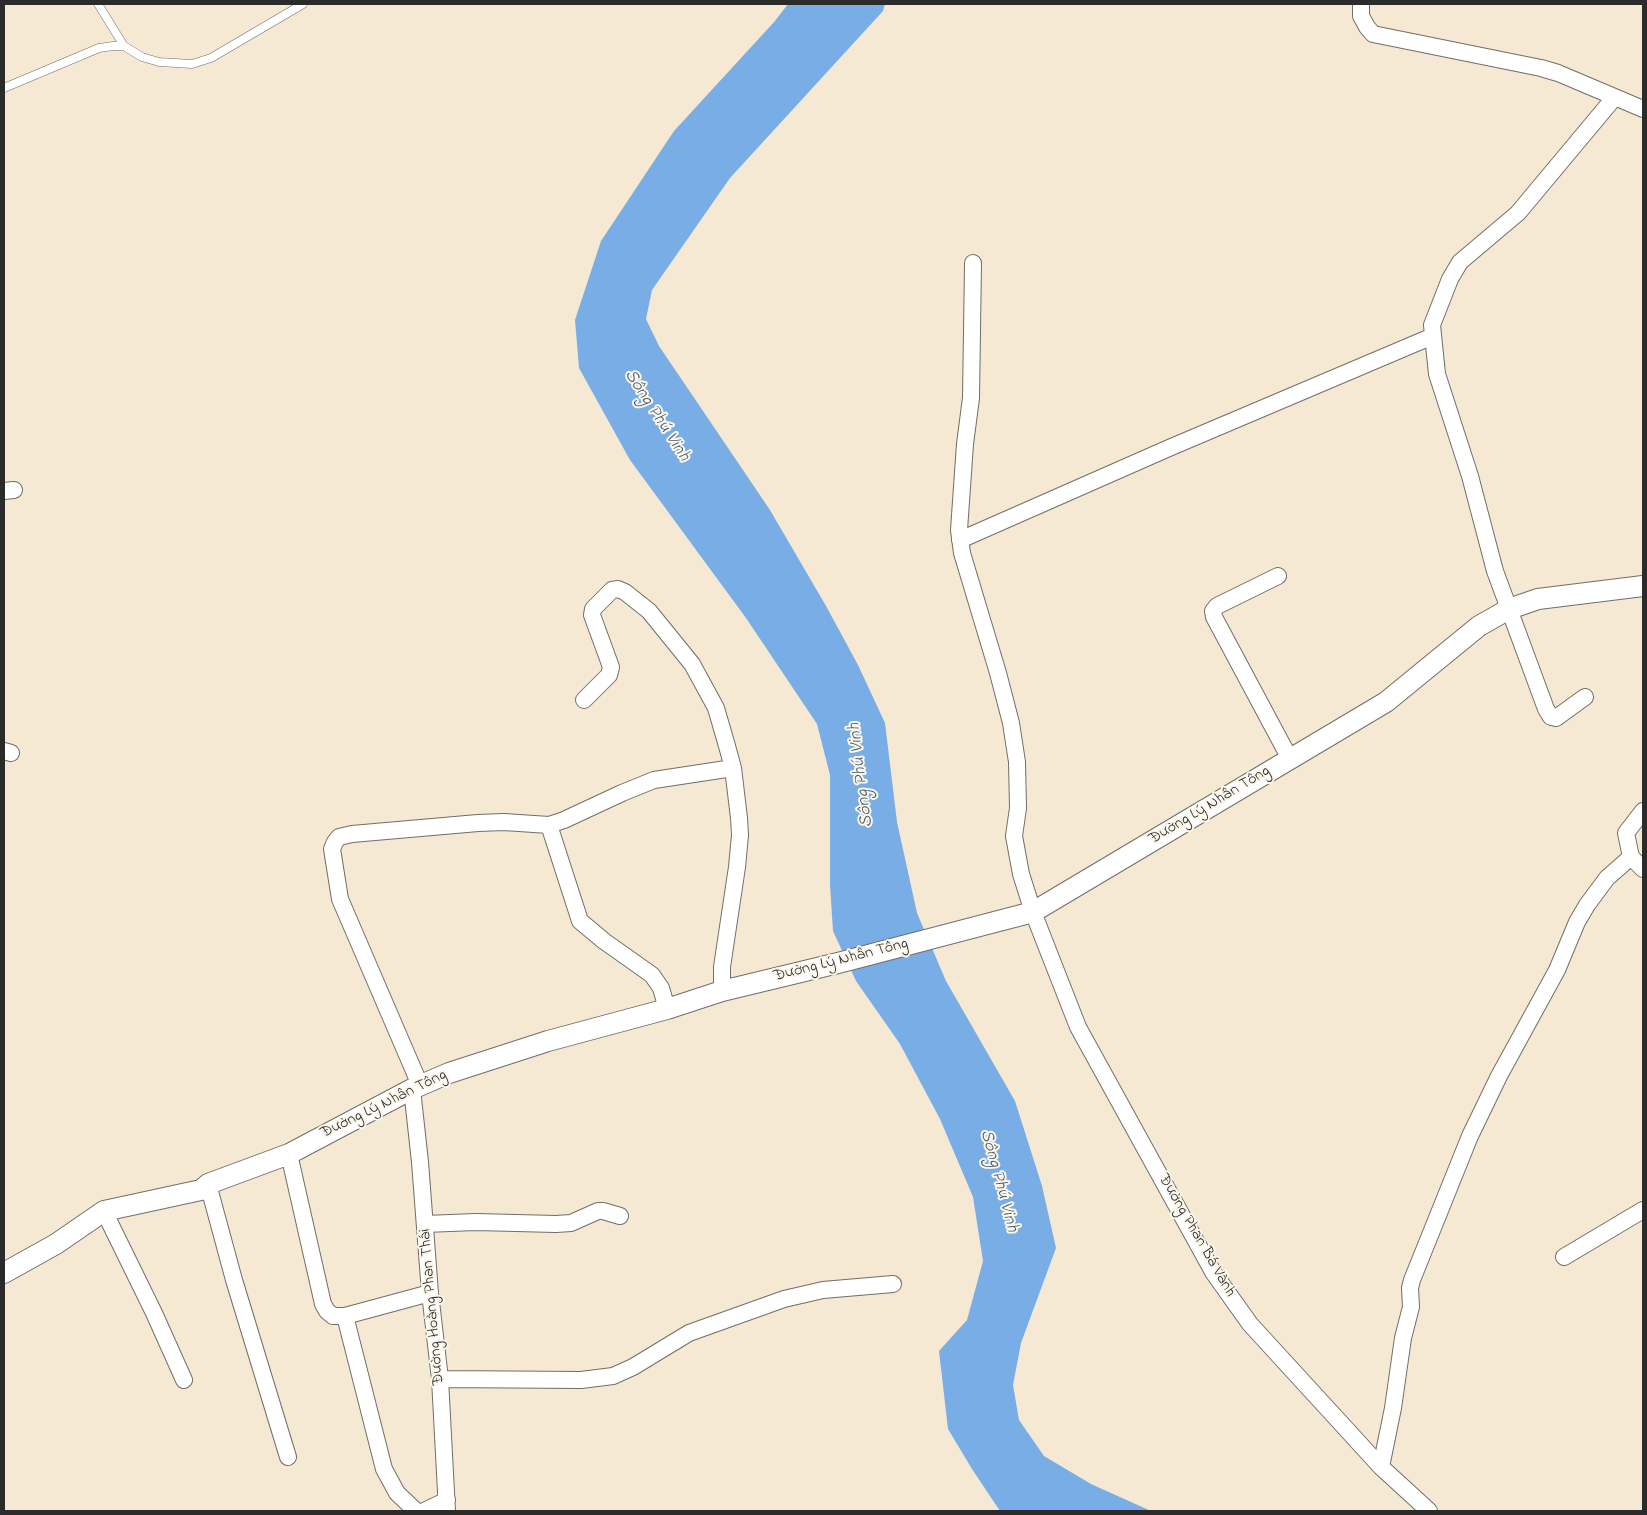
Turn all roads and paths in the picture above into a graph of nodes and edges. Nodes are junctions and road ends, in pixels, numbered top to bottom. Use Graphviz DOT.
graph roads {
  1 [pos="98,4"];
  2 [pos="303,4"];
  3 [pos="1362,4"];
  4 [pos="124,46"];
  5 [pos="4,88"];
  6 [pos="1614,98"];
  7 [pos="1643,109"];
  8 [pos="973,263"];
  9 [pos="1433,336"];
  10 [pos="960,540"];
  11 [pos="1278,576"];
  12 [pos="1643,586"];
  13 [pos="1509,609"];
  14 [pos="1586,697"];
  15 [pos="584,700"];
  16 [pos="1290,759"];
  17 [pos="733,768"];
  18 [pos="1643,810"];
  19 [pos="549,824"];
  20 [pos="1629,851"];
  21 [pos="1643,870"];
  22 [pos="1033,912"];
  23 [pos="722,991"];
  24 [pos="666,1008"];
  25 [pos="416,1087"];
  26 [pos="289,1154"];
  27 [pos="208,1184"];
  28 [pos="1643,1210"];
  29 [pos="104,1211"];
  30 [pos="620,1216"];
  31 [pos="425,1224"];
  32 [pos="1564,1257"];
  33 [pos="4,1273"];
  34 [pos="892,1284"];
  35 [pos="430,1293"];
  36 [pos="345,1316"];
  37 [pos="440,1379"];
  38 [pos="184,1380"];
  39 [pos="288,1457"];
  40 [pos="1381,1467"];
  41 [pos="447,1505"];
  42 [pos="416,1511"];
  43 [pos="424,1511"];
  44 [pos="1429,1511"];
  1 -- 4 [label="lane"];
  2 -- 4 [label="lane"];
  3 -- 6 [label="street"];
  4 -- 5 [label="lane"];
  6 -- 7 [label="street"];
  6 -- 9 [label="street"];
  8 -- 10 [label="street, Đường Phan Bá Vành"];
  9 -- 10 [label="street"];
  9 -- 13 [label="street"];
  10 -- 22 [label="street, Đường Phan Bá Vành"];
  11 -- 16 [label="street"];
  12 -- 13 [label="street, Đường Lý Nhân Tông"];
  13 -- 14 [label="street"];
  13 -- 16 [label="street, Đường Lý Nhân Tông"];
  15 -- 17 [label="street"];
  16 -- 22 [label="street, Đường Lý Nhân Tông"];
  17 -- 19 [label="street"];
  17 -- 23 [label="street"];
  18 -- 20 [label="street"];
  19 -- 24 [label="street"];
  19 -- 25 [label="street, Đường Hoàng Phan Thái"];
  20 -- 21 [label="street"];
  20 -- 40 [label="street"];
  22 -- 23 [label="street, Đường Lý Nhân Tông"];
  22 -- 40 [label="street, Đường Phan Bá Vành"];
  23 -- 24 [label="street, Đường Lý Nhân Tông"];
  24 -- 25 [label="street, Đường Lý Nhân Tông"];
  25 -- 26 [label="street, Đường Lý Nhân Tông"];
  25 -- 31 [label="street, Đường Hoàng Phan Thái"];
  26 -- 27 [label="street, Đường Lý Nhân Tông"];
  26 -- 36 [label="street"];
  27 -- 29 [label="street, Đường Lý Nhân Tông"];
  27 -- 39 [label="street"];
  28 -- 32 [label="street"];
  29 -- 33 [label="street, Đường Lý Nhân Tông"];
  29 -- 38 [label="street"];
  30 -- 31 [label="street"];
  31 -- 35 [label="street, Đường Hoàng Phan Thái"];
  34 -- 37 [label="street"];
  35 -- 36 [label="street"];
  35 -- 37 [label="street, Đường Hoàng Phan Thái"];
  36 -- 42 [label="street"];
  37 -- 41 [label="street, Đường Hoàng Phan Thái"];
  40 -- 44 [label="street, Đường Phan Bá Vành"];
  41 -- 43 [label="street, Đường Hoàng Phan Thái"];
}
